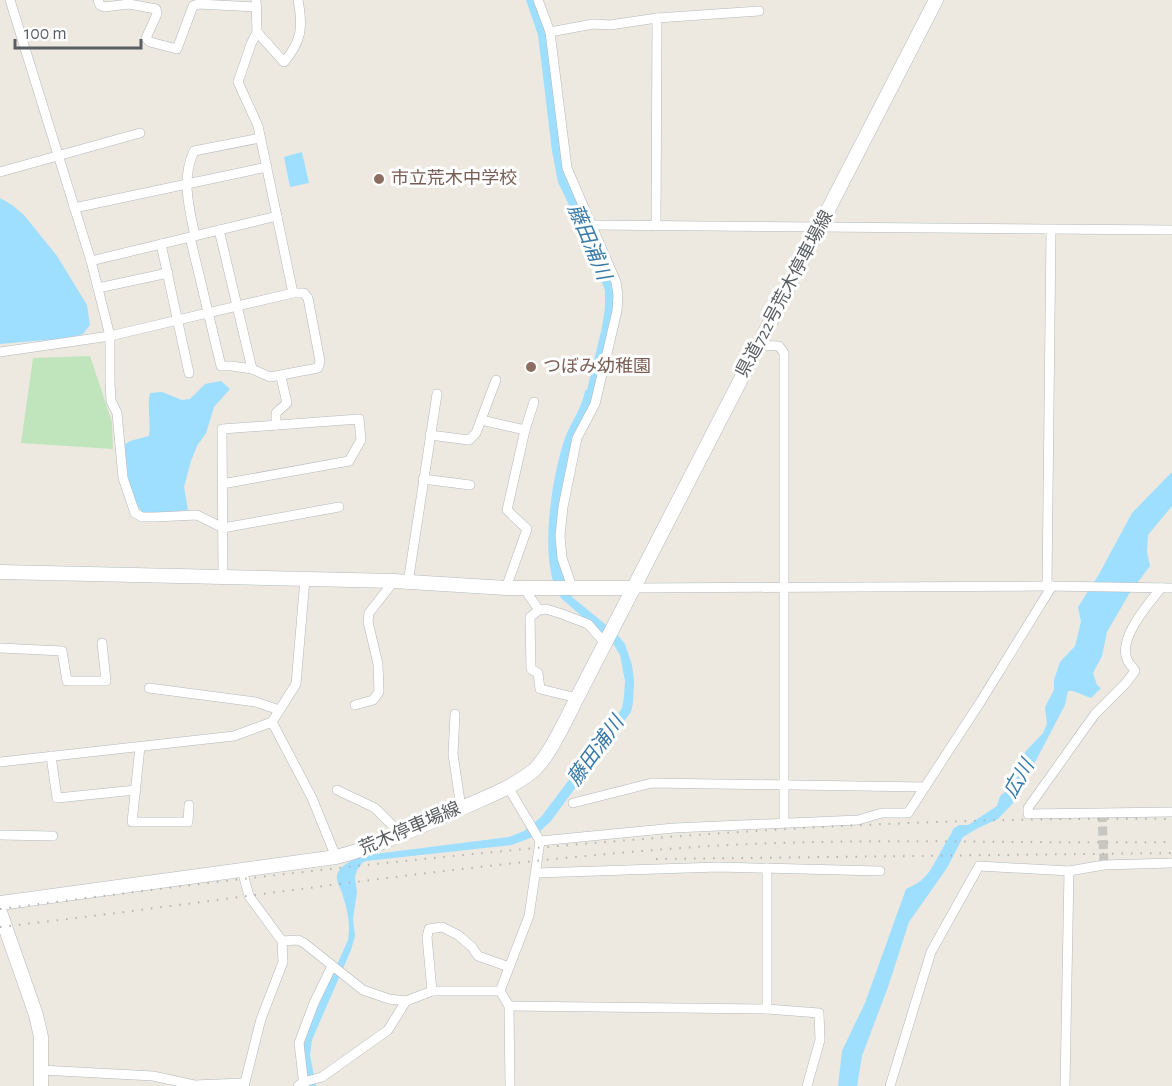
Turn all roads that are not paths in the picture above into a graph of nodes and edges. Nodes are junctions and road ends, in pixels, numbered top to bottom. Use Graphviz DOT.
graph roads {
  1 [pos="10,0"];
  2 [pos="98,0"];
  3 [pos="298,0"];
  4 [pos="538,0"];
  5 [pos="936,0"];
  6 [pos="257,3"];
  7 [pos="759,11"];
  8 [pos="657,18"];
  9 [pos="257,32"];
  10 [pos="550,32"];
  11 [pos="140,133"];
  12 [pos="260,138"];
  13 [pos="58,157"];
  14 [pos="267,167"];
  15 [pos="0,172"];
  16 [pos="186,185"];
  17 [pos="74,208"];
  18 [pos="277,216"];
  19 [pos="592,225"];
  20 [pos="656,226"];
  21 [pos="819,228"];
  22 [pos="219,230"];
  23 [pos="1051,230"];
  24 [pos="1172,230"];
  25 [pos="192,236"];
  26 [pos="161,244"];
  27 [pos="91,261"];
  28 [pos="168,273"];
  29 [pos="98,288"];
  30 [pos="293,293"];
  31 [pos="237,307"];
  32 [pos="209,314"];
  33 [pos="179,321"];
  34 [pos="111,336"];
  35 [pos="757,345"];
  36 [pos="0,352"];
  37 [pos="252,369"];
  38 [pos="189,373"];
  39 [pos="281,376"];
  40 [pos="496,380"];
  41 [pos="437,394"];
  42 [pos="534,402"];
  43 [pos="481,420"];
  44 [pos="276,425"];
  45 [pos="525,430"];
  46 [pos="430,435"];
  47 [pos="423,479"];
  48 [pos="222,484"];
  49 [pos="470,485"];
  50 [pos="339,507"];
  51 [pos="223,528"];
  52 [pos="0,572"];
  53 [pos="223,576"];
  54 [pos="305,579"];
  55 [pos="401,582"];
  56 [pos="1052,586"];
  57 [pos="523,587"];
  58 [pos="572,587"];
  59 [pos="506,588"];
  60 [pos="633,588"];
  61 [pos="785,588"];
  62 [pos="1161,588"];
  63 [pos="1172,588"];
  64 [pos="539,610"];
  65 [pos="604,642"];
  66 [pos="102,643"];
  67 [pos="0,648"];
  68 [pos="148,688"];
  69 [pos="577,698"];
  70 [pos="355,705"];
  71 [pos="279,710"];
  72 [pos="455,714"];
  73 [pos="272,722"];
  74 [pos="140,747"];
  75 [pos="51,756"];
  76 [pos="0,762"];
  77 [pos="784,785"];
  78 [pos="508,787"];
  79 [pos="925,787"];
  80 [pos="136,790"];
  81 [pos="337,790"];
  82 [pos="573,803"];
  83 [pos="189,805"];
  84 [pos="461,808"];
  85 [pos="1172,812"];
  86 [pos="784,821"];
  87 [pos="401,834"];
  88 [pos="0,835"];
  89 [pos="53,836"];
  90 [pos="540,841"];
  91 [pos="336,858"];
  92 [pos="1172,863"];
  93 [pos="767,867"];
  94 [pos="242,870"];
  95 [pos="880,871"];
  96 [pos="1069,871"];
  97 [pos="537,873"];
  98 [pos="0,903"];
  99 [pos="0,912"];
  100 [pos="5,938"];
  101 [pos="282,940"];
  102 [pos="332,966"];
  103 [pos="509,967"];
  104 [pos="432,991"];
  105 [pos="500,991"];
  106 [pos="406,1001"];
  107 [pos="509,1006"];
  108 [pos="767,1009"];
  109 [pos="41,1070"];
  110 [pos="244,1085"];
  111 [pos="302,1085"];
  112 [pos="41,1086"];
  113 [pos="510,1086"];
  114 [pos="807,1086"];
  115 [pos="890,1086"];
  116 [pos="1065,1086"];
  1 -- 13 [label="street"];
  2 -- 6 [label="street"];
  3 -- 9 [label="street"];
  4 -- 10 [label="street"];
  5 -- 21 [label="main road, 県道722号荒木停車場線"];
  6 -- 9 [label="street"];
  7 -- 8 [label="street"];
  8 -- 10 [label="street"];
  8 -- 20 [label="street"];
  9 -- 12 [label="street"];
  10 -- 19 [label="street"];
  11 -- 13 [label="street"];
  12 -- 14 [label="street"];
  12 -- 16 [label="street"];
  13 -- 15 [label="street"];
  13 -- 17 [label="street"];
  14 -- 16 [label="street"];
  14 -- 18 [label="street"];
  16 -- 17 [label="street"];
  16 -- 25 [label="street"];
  17 -- 27 [label="street"];
  18 -- 22 [label="street"];
  18 -- 30 [label="street"];
  19 -- 20 [label="street"];
  19 -- 58 [label="street"];
  20 -- 21 [label="street"];
  21 -- 23 [label="street"];
  21 -- 35 [label="main road, 県道722号荒木停車場線"];
  22 -- 25 [label="street"];
  22 -- 31 [label="street"];
  23 -- 24 [label="street"];
  23 -- 56 [label="street"];
  25 -- 26 [label="street"];
  25 -- 32 [label="street"];
  26 -- 27 [label="street"];
  26 -- 28 [label="street"];
  27 -- 29 [label="street"];
  28 -- 29 [label="street"];
  28 -- 33 [label="street"];
  29 -- 34 [label="street"];
  30 -- 31 [label="street"];
  30 -- 39 [label="street"];
  31 -- 32 [label="street"];
  31 -- 37 [label="street"];
  32 -- 33 [label="street"];
  32 -- 37 [label="street"];
  33 -- 34 [label="street"];
  33 -- 38 [label="street"];
  34 -- 36 [label="street"];
  34 -- 51 [label="street"];
  35 -- 60 [label="main road, 県道722号荒木停車場線"];
  35 -- 61 [label="street"];
  37 -- 39 [label="street"];
  39 -- 44 [label="street"];
  40 -- 43 [label="street"];
  41 -- 46 [label="street"];
  42 -- 45 [label="street"];
  43 -- 45 [label="street"];
  43 -- 46 [label="street"];
  44 -- 48 [label="street"];
  44 -- 48 [label="street"];
  45 -- 59 [label="street"];
  46 -- 47 [label="street"];
  47 -- 49 [label="street"];
  47 -- 55 [label="street"];
  48 -- 51 [label="street"];
  50 -- 51 [label="street"];
  51 -- 53 [label="street"];
  52 -- 53 [label="main road"];
  53 -- 54 [label="main road"];
  54 -- 55 [label="main road"];
  54 -- 71 [label="street"];
  55 -- 59 [label="main road"];
  55 -- 70 [label="street"];
  56 -- 61 [label="street"];
  56 -- 62 [label="street"];
  56 -- 79 [label="street"];
  57 -- 58 [label="main road"];
  57 -- 59 [label="main road"];
  57 -- 64 [label="street"];
  58 -- 60 [label="main road"];
  60 -- 61 [label="street"];
  60 -- 65 [label="main road, 荒木停車場線"];
  61 -- 77 [label="street"];
  62 -- 63 [label="street"];
  62 -- 85 [label="street"];
  64 -- 65 [label="street"];
  64 -- 69 [label="street"];
  65 -- 69 [label="main road, 荒木停車場線"];
  66 -- 67 [label="street"];
  68 -- 71 [label="street"];
  69 -- 78 [label="main road, 荒木停車場線"];
  71 -- 73 [label="street"];
  72 -- 84 [label="street"];
  73 -- 74 [label="street"];
  73 -- 91 [label="street"];
  74 -- 75 [label="street"];
  74 -- 80 [label="street"];
  75 -- 76 [label="street"];
  75 -- 80 [label="street"];
  77 -- 79 [label="street"];
  77 -- 82 [label="street"];
  77 -- 86 [label="street"];
  78 -- 84 [label="main road, 荒木停車場線"];
  78 -- 90 [label="street"];
  79 -- 86 [label="street"];
  80 -- 83 [label="street"];
  81 -- 87 [label="street"];
  84 -- 87 [label="main road, 荒木停車場線"];
  86 -- 90 [label="street"];
  87 -- 91 [label="main road, 荒木停車場線"];
  88 -- 89 [label="street"];
  90 -- 97 [label="street"];
  91 -- 94 [label="main road, 荒木停車場線"];
  92 -- 96 [label="street"];
  93 -- 95 [label="street"];
  93 -- 97 [label="street"];
  93 -- 108 [label="street"];
  94 -- 98 [label="main road, 荒木停車場線"];
  94 -- 101 [label="street"];
  96 -- 115 [label="street"];
  96 -- 116 [label="street"];
  97 -- 103 [label="street"];
  99 -- 100 [label="main road"];
  100 -- 109 [label="main road"];
  101 -- 102 [label="street"];
  101 -- 110 [label="street"];
  102 -- 106 [label="street"];
  102 -- 111 [label="street"];
  103 -- 104 [label="street"];
  103 -- 105 [label="street"];
  104 -- 105 [label="street"];
  104 -- 106 [label="street"];
  105 -- 107 [label="street"];
  106 -- 111 [label="street"];
  107 -- 108 [label="street"];
  107 -- 113 [label="street"];
  108 -- 114 [label="street"];
  109 -- 110 [label="street"];
  109 -- 112 [label="main road"];
}
